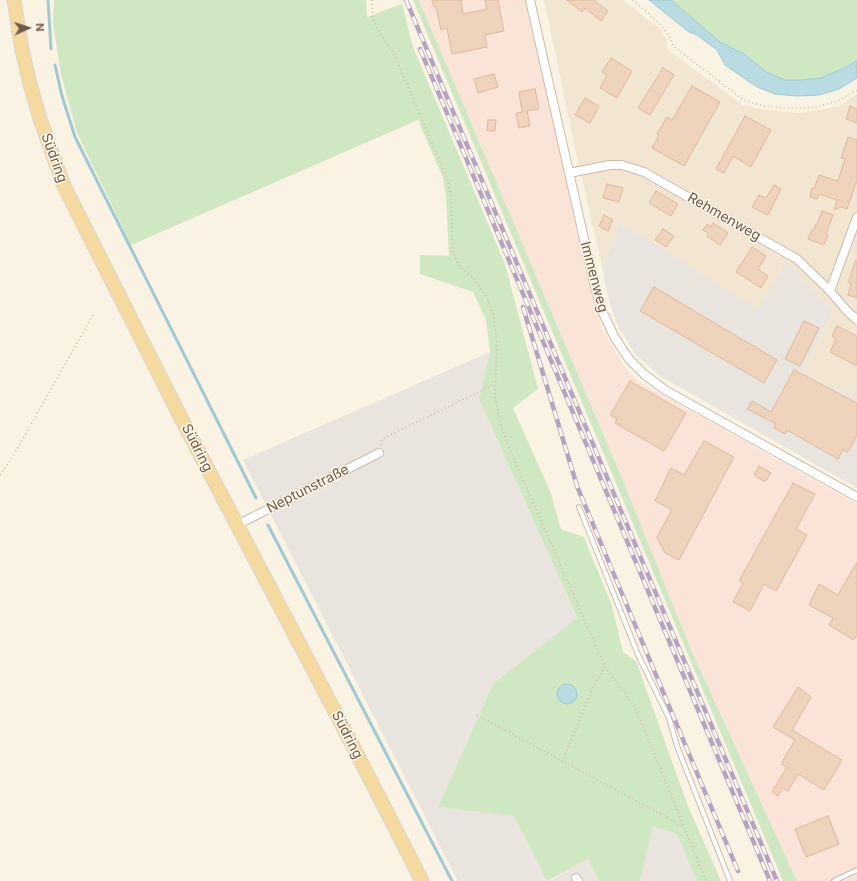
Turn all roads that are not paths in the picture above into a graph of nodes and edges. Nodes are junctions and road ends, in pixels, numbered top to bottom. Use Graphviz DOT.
graph roads {
  1 [pos="14,0"];
  2 [pos="530,0"];
  3 [pos="569,173"];
  4 [pos="857,217"];
  5 [pos="830,292"];
  6 [pos="857,320"];
  7 [pos="379,453"];
  8 [pos="857,497"];
  9 [pos="579,507"];
  10 [pos="237,525"];
  11 [pos="857,870"];
  12 [pos="422,881"];
  13 [pos="730,881"];
  14 [pos="834,881"];
  1 -- 10 [label="main road, Südring"];
  2 -- 3 [label="street, Immenweg"];
  3 -- 5 [label="street, Rehmenweg"];
  3 -- 8 [label="street, Immenweg"];
  4 -- 5 [label="street"];
  5 -- 6 [label="street, Rehmenweg"];
  7 -- 10 [label="street, Neptunstraße"];
  9 -- 13 [label="lane"];
  10 -- 12 [label="main road, Südring"];
  11 -- 14 [label="lane"];
}
